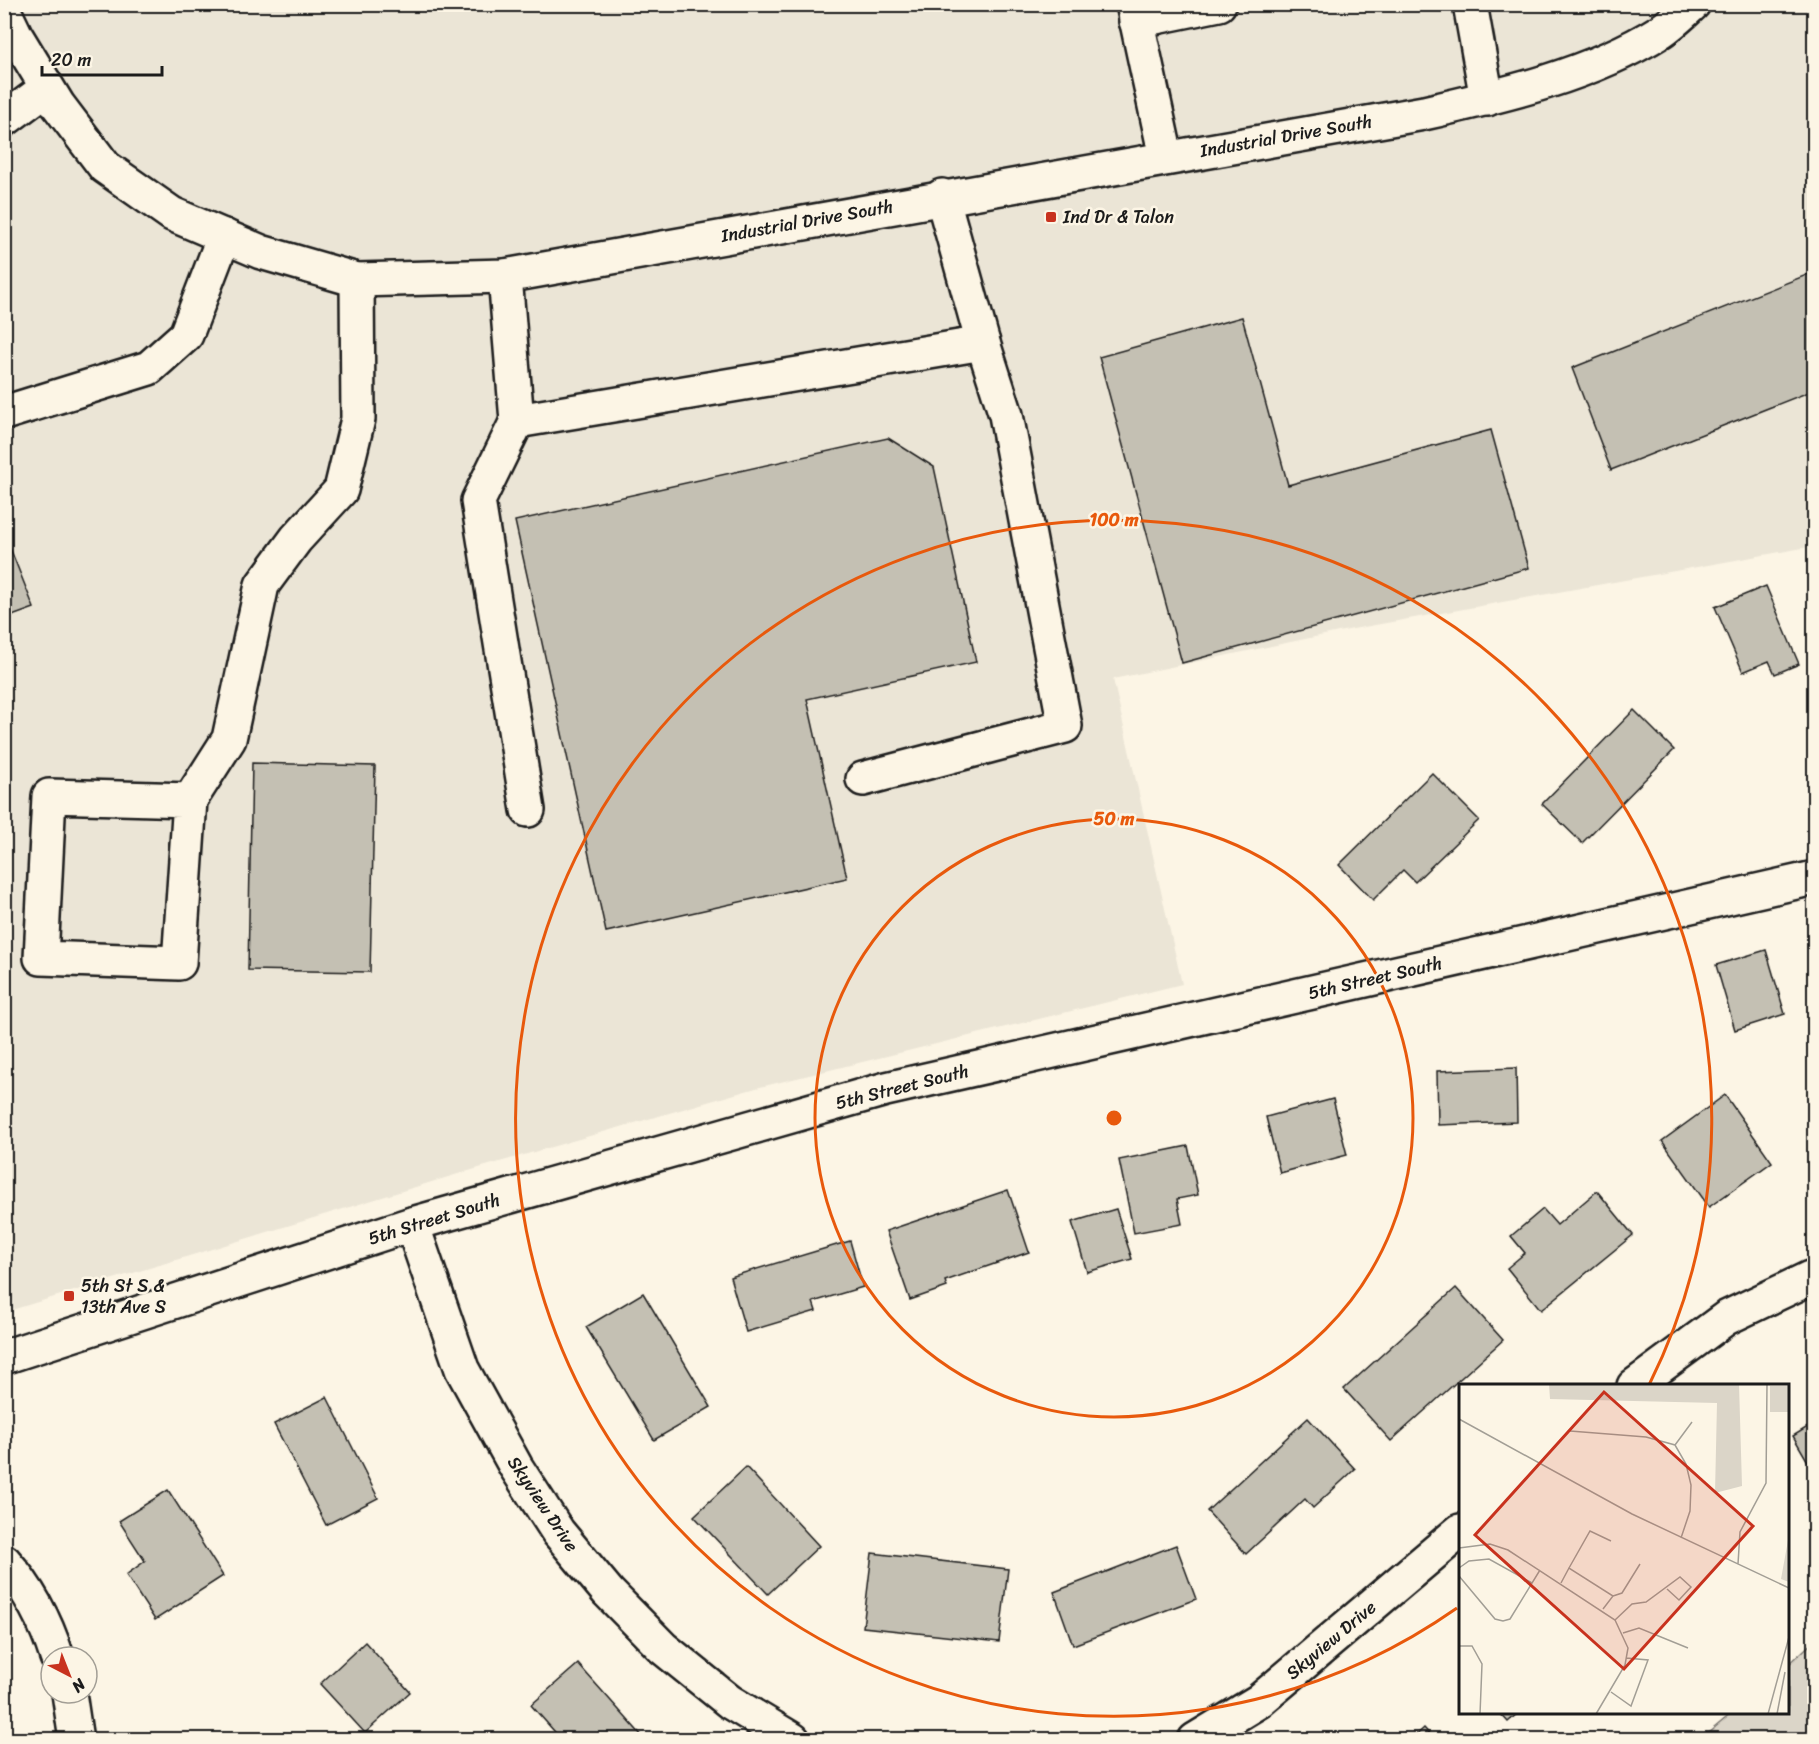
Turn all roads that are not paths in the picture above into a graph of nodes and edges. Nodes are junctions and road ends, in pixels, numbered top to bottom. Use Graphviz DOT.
graph roads {
  1 [pos="1219,4"];
  2 [pos="1470,4"];
  3 [pos="1694,4"];
  4 [pos="4,11"];
  5 [pos="1135,13"];
  6 [pos="47,88"];
  7 [pos="1487,99"];
  8 [pos="4,120"];
  9 [pos="1166,157"];
  10 [pos="942,196"];
  11 [pos="224,236"];
  12 [pos="505,276"];
  13 [pos="357,280"];
  14 [pos="983,343"];
  15 [pos="4,413"];
  16 [pos="517,421"];
  17 [pos="863,779"];
  18 [pos="190,800"];
  19 [pos="528,810"];
  20 [pos="1815,878"];
  21 [pos="411,1224"];
  22 [pos="1810,1278"];
  23 [pos="4,1357"];
  24 [pos="1637,1384"];
  25 [pos="1459,1533"];
  26 [pos="4,1561"];
  27 [pos="53,1645"];
  28 [pos="71,1705"];
  29 [pos="76,1740"];
  30 [pos="793,1740"];
  31 [pos="1195,1740"];
  1 -- 5 [label="street"];
  2 -- 7 [label="street"];
  3 -- 7 [label="street, Industrial Drive South"];
  4 -- 6 [label="street, Industrial Drive South"];
  5 -- 9 [label="street"];
  6 -- 8 [label="street"];
  6 -- 11 [label="street, Industrial Drive South"];
  7 -- 9 [label="street, Industrial Drive South"];
  9 -- 10 [label="street, Industrial Drive South"];
  10 -- 12 [label="street, Industrial Drive South"];
  10 -- 14 [label="street"];
  11 -- 13 [label="street, Industrial Drive South"];
  11 -- 15 [label="street"];
  12 -- 13 [label="street, Industrial Drive South"];
  12 -- 16 [label="street"];
  13 -- 18 [label="street"];
  14 -- 16 [label="street"];
  14 -- 17 [label="street"];
  16 -- 19 [label="street"];
  18 -- 18 [label="street"];
  20 -- 21 [label="street, 5th Street South"];
  21 -- 23 [label="street, 5th Street South"];
  21 -- 30 [label="street, Skyview Drive"];
  22 -- 24 [label="street"];
  25 -- 31 [label="street, Skyview Drive"];
  26 -- 27 [label="street"];
  28 -- 29 [label="street"];
}
